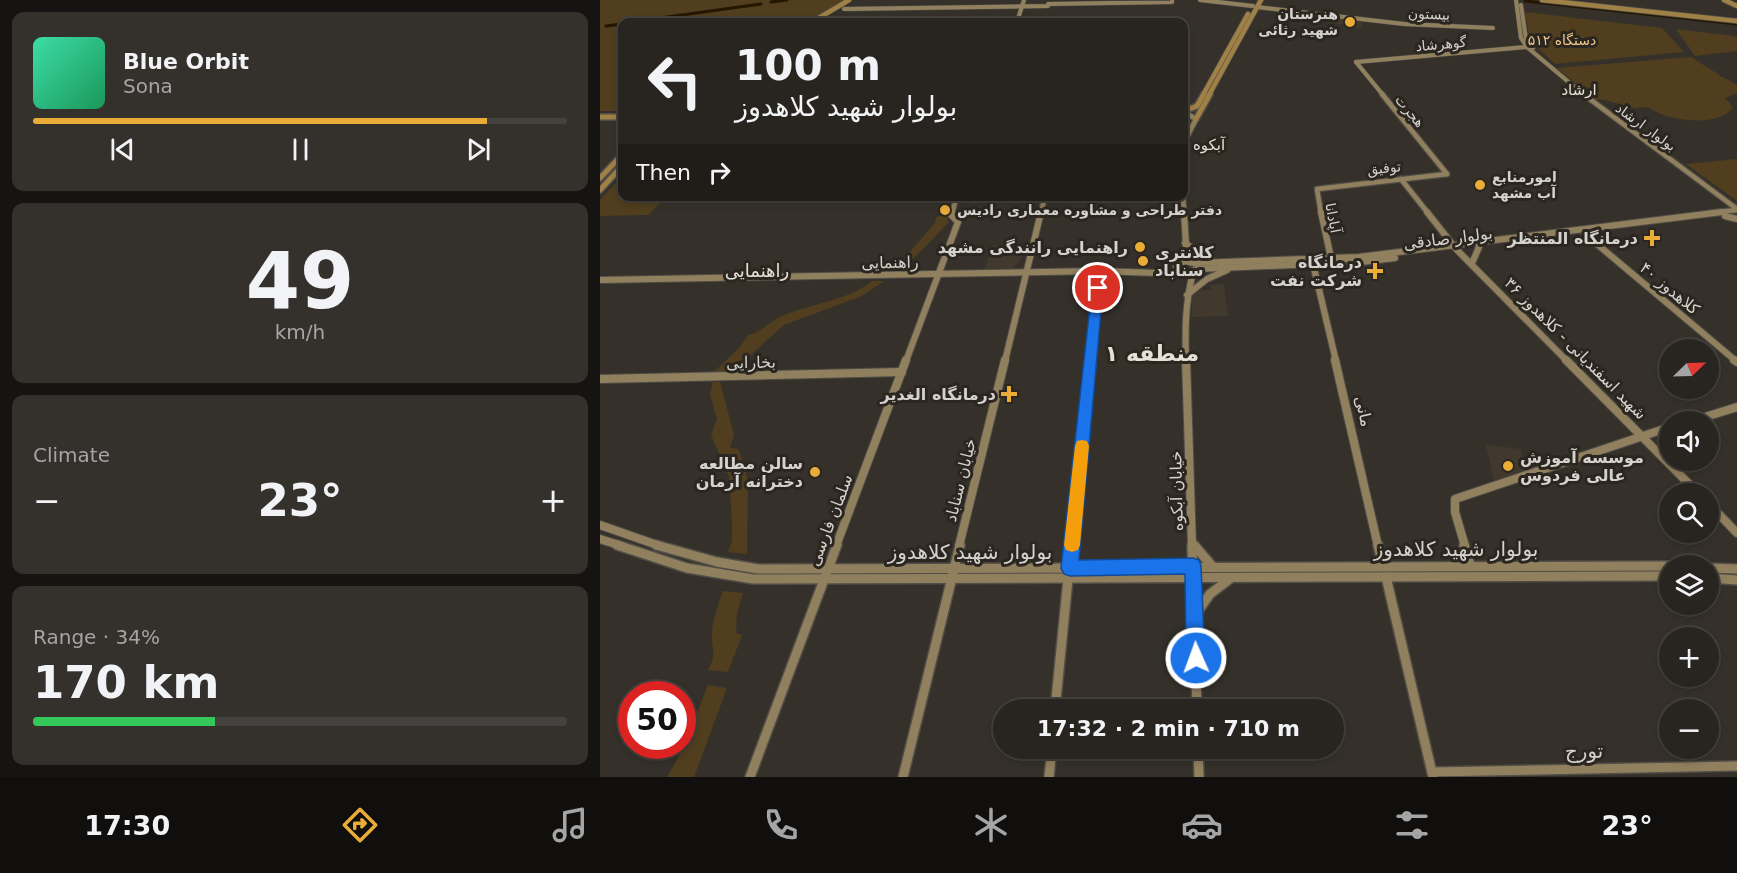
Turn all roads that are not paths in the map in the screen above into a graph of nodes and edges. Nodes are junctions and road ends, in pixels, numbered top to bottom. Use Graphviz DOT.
graph roads {
  1 [pos="855,0"];
  2 [pos="1025,0"];
  3 [pos="1200,0"];
  4 [pos="1256,0"];
  5 [pos="1262,0"];
  6 [pos="1518,0"];
  7 [pos="1542,0"];
  8 [pos="1564,0"];
  9 [pos="1724,0"];
  10 [pos="1731,0"];
  11 [pos="1172,1"];
  12 [pos="1209,1"];
  13 [pos="851,4"];
  14 [pos="1737,4"];
  15 [pos="1024,6"];
  16 [pos="1255,7"];
  17 [pos="844,9"];
  18 [pos="821,18"];
  19 [pos="826,18"];
  20 [pos="1020,18"];
  21 [pos="1737,19"];
  22 [pos="1493,28"];
  23 [pos="1527,47"];
  24 [pos="1356,63"];
  25 [pos="1574,84"];
  26 [pos="1204,105"];
  27 [pos="1190,110"];
  28 [pos="602,115"];
  29 [pos="618,115"];
  30 [pos="1188,115"];
  31 [pos="1195,121"];
  32 [pos="1188,123"];
  33 [pos="1188,135"];
  34 [pos="618,161"];
  35 [pos="618,170"];
  36 [pos="1448,174"];
  37 [pos="600,178"];
  38 [pos="1401,179"];
  39 [pos="1324,187"];
  40 [pos="600,190"];
  41 [pos="1722,197"];
  42 [pos="955,201"];
  43 [pos="1045,201"];
  44 [pos="1183,201"];
  45 [pos="1737,212"];
  46 [pos="1716,213"];
  47 [pos="1585,234"];
  48 [pos="1185,243"];
  49 [pos="1479,247"];
  50 [pos="1455,248"];
  51 [pos="1331,258"];
  52 [pos="1029,261"];
  53 [pos="1212,262"];
  54 [pos="1471,262"];
  55 [pos="1313,264"];
  56 [pos="1191,265"];
  57 [pos="1238,267"];
  58 [pos="1099,271"];
  59 [pos="1151,271"];
  60 [pos="1026,272"];
  61 [pos="1044,272"];
  62 [pos="1180,273"];
  63 [pos="939,274"];
  64 [pos="600,280"];
  65 [pos="1187,296"];
  66 [pos="1737,362"];
  67 [pos="902,372"];
  68 [pos="600,379"];
  69 [pos="1737,407"];
  70 [pos="1719,413"];
  71 [pos="1659,430"];
  72 [pos="1643,434"];
  73 [pos="1659,449"];
  74 [pos="1681,471"];
  75 [pos="1689,483"];
  76 [pos="1693,483"];
  77 [pos="1719,509"];
  78 [pos="1719,515"];
  79 [pos="600,525"];
  80 [pos="1737,526"];
  81 [pos="1737,533"];
  82 [pos="600,539"];
  83 [pos="1192,543"];
  84 [pos="1470,565"];
  85 [pos="1556,565"];
  86 [pos="1193,566"];
  87 [pos="1212,566"];
  88 [pos="1383,566"];
  89 [pos="1659,566"];
  90 [pos="955,568"];
  91 [pos="1070,568"];
  92 [pos="1719,568"];
  93 [pos="828,569"];
  94 [pos="1737,569"];
  95 [pos="1560,576"];
  96 [pos="1659,576"];
  97 [pos="1386,577"];
  98 [pos="952,578"];
  99 [pos="1193,578"];
  100 [pos="1232,578"];
  101 [pos="825,579"];
  102 [pos="1068,579"];
  103 [pos="1719,579"];
  104 [pos="1737,580"];
  105 [pos="1194,617"];
  106 [pos="1056,699"];
  107 [pos="1197,699"];
  108 [pos="1051,759"];
  109 [pos="1198,759"];
  110 [pos="1737,766"];
  111 [pos="1432,774"];
  112 [pos="750,777"];
  113 [pos="903,777"];
  114 [pos="1049,777"];
  115 [pos="1199,777"];
  1 -- 19 [label="main road"];
  2 -- 15 [label="main road"];
  3 -- 12 [label="main road, بیستون"];
  4 -- 16 [label="main road"];
  5 -- 16 [label="main road"];
  6 -- 23 [label="main road, بولوار ارشاد"];
  6 -- 25 [label="main road, بولوار ارشاد"];
  7 -- 21 [label="main road"];
  8 -- 21 [label="main road"];
  9 -- 14 [label="main road"];
  10 -- 14 [label="main road"];
  11 -- 15 [label="main road"];
  12 -- 16 [label="main road, بیستون"];
  13 -- 15 [label="main road"];
  13 -- 17 [label="main road"];
  13 -- 18 [label="main road"];
  15 -- 20 [label="main road"];
  16 -- 22 [label="main road, بیستون"];
  16 -- 26 [label="main road"];
  16 -- 27 [label="main road"];
  23 -- 24 [label="main road, گوهرشاد"];
  23 -- 25 [label="main road, بولوار ارشاد"];
  24 -- 36 [label="main road, هجرت"];
  25 -- 41 [label="main road, بولوار ارشاد"];
  25 -- 45 [label="main road, بولوار ارشاد"];
  26 -- 27 [label="main road"];
  26 -- 31 [label="main road"];
  28 -- 29 [label="main road"];
  30 -- 31 [label="main road"];
  31 -- 32 [label="main road"];
  31 -- 33 [label="main road"];
  34 -- 37 [label="main road"];
  35 -- 40 [label="main road"];
  36 -- 38 [label="main road, توفیق"];
  38 -- 39 [label="main road, توفیق"];
  38 -- 50 [label="main road, شهید اسفندیانی - کلاهدوز ۳۶"];
  39 -- 51 [label="main road, آپادانا"];
  41 -- 45 [label="main road, بولوار ارشاد"];
  41 -- 46 [label="main road"];
  42 -- 63 [label="main road, سلمان فارسی"];
  43 -- 52 [label="main road, خیابان سناباد"];
  44 -- 48 [label="main road, خیابان آبکوه"];
  45 -- 46 [label="main road, بولوار صادقی"];
  45 -- 47 [label="main road, بولوار صادقی"];
  46 -- 50 [label="main road, بولوار صادقی"];
  47 -- 49 [label="main road, بولوار صادقی"];
  47 -- 66 [label="main road, کلاهدوز ۴۰"];
  48 -- 53 [label="main road"];
  48 -- 56 [label="main road, خیابان آبکوه"];
  49 -- 50 [label="main road, بولوار صادقی"];
  49 -- 54 [label="main road"];
  50 -- 51 [label="main road, بولوار صادقی"];
  50 -- 54 [label="main road, شهید اسفندیانی - کلاهدوز ۳۶"];
  50 -- 55 [label="main road, بولوار صادقی"];
  51 -- 53 [label="main road, بولوار صادقی"];
  52 -- 60 [label="main road, خیابان سناباد"];
  52 -- 61 [label="main road"];
  53 -- 56 [label="main road, بولوار صادقی"];
  54 -- 72 [label="main road, شهید اسفندیانی - کلاهدوز ۳۶"];
  55 -- 57 [label="main road, بولوار صادقی"];
  55 -- 88 [label="main road, مانی"];
  56 -- 57 [label="main road, بولوار صادقی"];
  56 -- 59 [label="main road"];
  56 -- 62 [label="main road, راهنمایی"];
  56 -- 62 [label="main road"];
  56 -- 65 [label="main road, خیابان آبکوه"];
  57 -- 65 [label="main road"];
  58 -- 59 [label="main road, راهنمایی"];
  58 -- 61 [label="main road, راهنمایی"];
  58 -- 91 [label="main road"];
  59 -- 62 [label="main road, راهنمایی"];
  60 -- 61 [label="main road, راهنمایی"];
  60 -- 63 [label="main road, راهنمایی"];
  60 -- 90 [label="main road, خیابان سناباد"];
  63 -- 64 [label="main road, راهنمایی"];
  63 -- 67 [label="main road, سلمان فارسی"];
  65 -- 83 [label="main road, خیابان آبکوه"];
  67 -- 68 [label="main road, بخارایی"];
  67 -- 93 [label="main road, سلمان فارسی"];
  69 -- 70 [label="main road"];
  71 -- 72 [label="main road"];
  72 -- 73 [label="main road, شهید اسفندیانی - کلاهدوز ۳۶"];
  72 -- 75 [label="main road, شهید اسفندیانی - کلاهدوز ۳۶"];
  72 -- 84 [label="main road"];
  74 -- 76 [label="main road, شهید اسفندیانی - کلاهدوز ۳۶"];
  77 -- 80 [label="main road"];
  78 -- 81 [label="main road"];
  79 -- 93 [label="main road, بولوار شهید کلاهدوز"];
  82 -- 101 [label="main road, بولوار شهید کلاهدوز"];
  83 -- 86 [label="main road, خیابان آبکوه"];
  83 -- 87 [label="main road"];
  84 -- 85 [label="main road, بولوار شهید کلاهدوز"];
  84 -- 88 [label="main road, بولوار شهید کلاهدوز"];
  85 -- 89 [label="main road, بولوار شهید کلاهدوز"];
  85 -- 95 [label="main road"];
  86 -- 87 [label="main road, بولوار شهید کلاهدوز"];
  86 -- 91 [label="main road, بولوار شهید کلاهدوز"];
  86 -- 99 [label="main road, خیابان آبکوه"];
  87 -- 88 [label="main road, بولوار شهید کلاهدوز"];
  90 -- 91 [label="main road, بولوار شهید کلاهدوز"];
  90 -- 93 [label="main road, بولوار شهید کلاهدوز"];
  90 -- 98 [label="main road, خیابان سناباد"];
  92 -- 94 [label="main road"];
  93 -- 101 [label="main road, سلمان فارسی"];
  95 -- 96 [label="main road, بولوار شهید کلاهدوز"];
  95 -- 97 [label="main road, بولوار شهید کلاهدوز"];
  97 -- 100 [label="main road, بولوار شهید کلاهدوز"];
  97 -- 111 [label="main road"];
  98 -- 101 [label="main road, بولوار شهید کلاهدوز"];
  98 -- 102 [label="main road, بولوار شهید کلاهدوز"];
  98 -- 113 [label="main road, خیابان سناباد"];
  99 -- 100 [label="main road, بولوار شهید کلاهدوز"];
  99 -- 102 [label="main road, بولوار شهید کلاهدوز"];
  99 -- 105 [label="main road, خیابان آبکوه"];
  100 -- 105 [label="main road"];
  101 -- 112 [label="main road, سلمان فارسی"];
  102 -- 106 [label="main road"];
  103 -- 104 [label="main road"];
  105 -- 107 [label="main road, خیابان آبکوه"];
  108 -- 114 [label="main road"];
  109 -- 115 [label="main road"];
  110 -- 111 [label="main road, تورج"];
}
